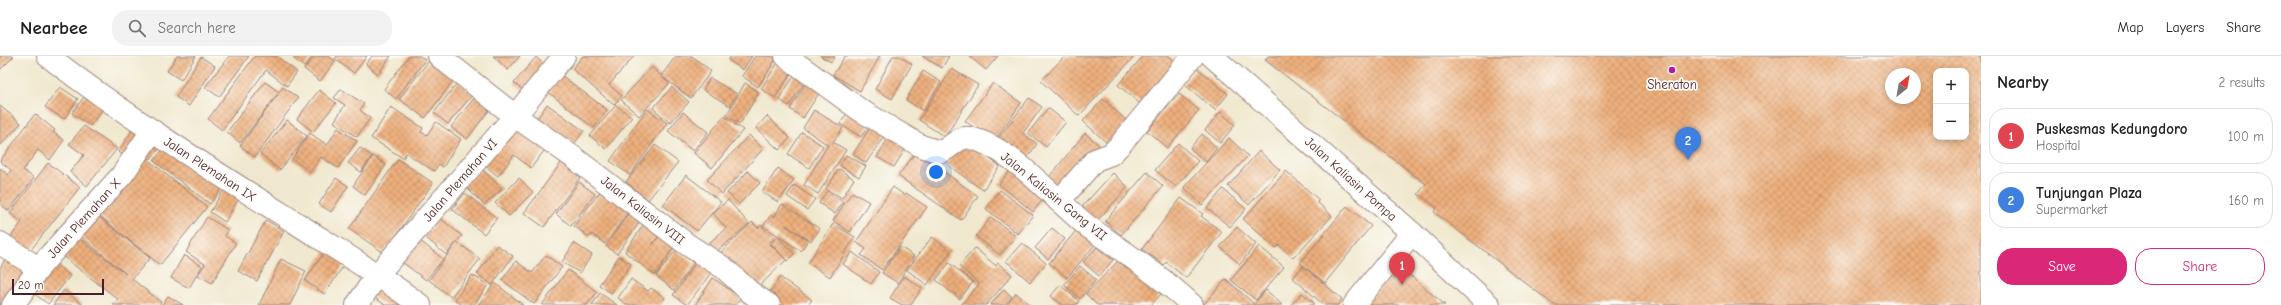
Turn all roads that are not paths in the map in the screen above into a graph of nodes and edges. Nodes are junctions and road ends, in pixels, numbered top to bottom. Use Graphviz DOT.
graph roads {
  1 [pos="48,56"];
  2 [pos="439,56"];
  3 [pos="564,56"];
  4 [pos="786,56"];
  5 [pos="1193,56"];
  6 [pos="1212,56"];
  7 [pos="515,116"];
  8 [pos="152,131"];
  9 [pos="1059,201"];
  10 [pos="1412,233"];
  11 [pos="0,243"];
  12 [pos="42,264"];
  13 [pos="377,275"];
  14 [pos="13,305"];
  15 [pos="357,305"];
  16 [pos="420,305"];
  17 [pos="769,305"];
  18 [pos="1192,305"];
  19 [pos="1354,305"];
  20 [pos="1489,305"];
  1 -- 8 [label="street, Jalan Plemahan IX"];
  2 -- 7 [label="street, Jalan Kaliasin VIII"];
  3 -- 7 [label="street, Jalan Plemahan VI"];
  4 -- 9 [label="street, Jalan Kaliasin Gang VII"];
  5 -- 9 [label="street"];
  6 -- 10 [label="street, Jalan Kaliasin Pompa"];
  7 -- 13 [label="street, Jalan Plemahan VI"];
  7 -- 17 [label="street, Jalan Kaliasin VIII"];
  8 -- 12 [label="street, Jalan Plemahan X"];
  8 -- 13 [label="street, Jalan Plemahan IX"];
  9 -- 18 [label="street, Jalan Kaliasin Gang VII"];
  10 -- 19 [label="street"];
  10 -- 20 [label="street, Jalan Kaliasin Pompa"];
  11 -- 12 [label="street, Jalan Plemahan X"];
  12 -- 14 [label="street"];
  13 -- 15 [label="street, Jalan Plemahan VI"];
  13 -- 16 [label="street, Jalan Plemahan IX"];
}
